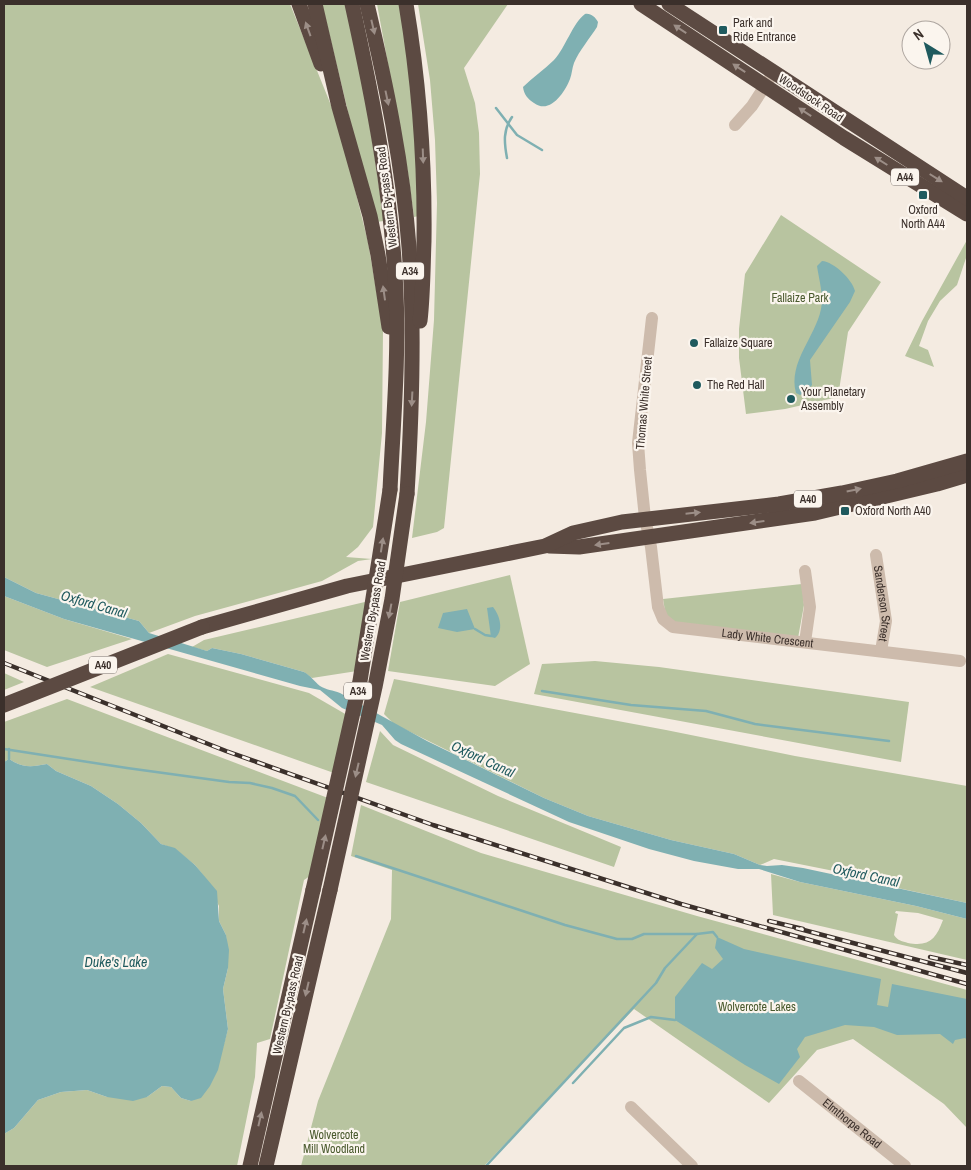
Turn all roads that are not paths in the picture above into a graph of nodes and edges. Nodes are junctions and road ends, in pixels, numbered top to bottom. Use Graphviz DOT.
graph roads {
  1 [pos="299,4"];
  2 [pos="315,4"];
  3 [pos="352,4"];
  4 [pos="367,4"];
  5 [pos="406,4"];
  6 [pos="641,4"];
  7 [pos="669,4"];
  8 [pos="371,52"];
  9 [pos="771,70"];
  10 [pos="762,84"];
  11 [pos="339,107"];
  12 [pos="967,198"];
  13 [pos="967,214"];
  14 [pos="652,318"];
  15 [pos="396,376"];
  16 [pos="413,379"];
  17 [pos="967,461"];
  18 [pos="967,474"];
  19 [pos="645,518"];
  20 [pos="650,536"];
  21 [pos="545,546"];
  22 [pos="876,555"];
  23 [pos="805,571"];
  24 [pos="805,642"];
  25 [pos="881,652"];
  26 [pos="960,661"];
  27 [pos="4,705"];
  28 [pos="799,1082"];
  29 [pos="631,1107"];
  30 [pos="250,1166"];
  31 [pos="266,1166"];
  32 [pos="692,1166"];
  33 [pos="905,1166"];
  11 -- 1 [label="highway, one-way"];
  2 -- 11 [label="highway"];
  3 -- 8 [label="highway, A34"];
  4 -- 8 [label="highway, A34, one-way"];
  5 -- 16 [label="highway, one-way"];
  10 -- 6 [label="highway, Woodstock Road / A44, one-way"];
  7 -- 9 [label="highway, Woodstock Road / A44"];
  8 -- 15 [label="highway, Western By-pass Road / A34"];
  8 -- 16 [label="highway, Western By-pass Road / A34, one-way"];
  9 -- 10 [label="street"];
  9 -- 12 [label="highway, Woodstock Road / A44, one-way"];
  13 -- 10 [label="highway, Woodstock Road / A44, one-way"];
  15 -- 11 [label="highway, one-way"];
  14 -- 19 [label="street, Thomas White Street"];
  30 -- 15 [label="highway, Western By-pass Road / A34, one-way, bridge"];
  16 -- 31 [label="highway, Western By-pass Road / A34, one-way, bridge"];
  19 -- 17 [label="highway, A40, one-way"];
  18 -- 20 [label="highway, A40, one-way"];
  19 -- 20 [label="street, Thomas White Street"];
  19 -- 21 [label="highway, A40"];
  20 -- 21 [label="highway, A40, one-way"];
  20 -- 24 [label="street, Lady White Crescent"];
  21 -- 27 [label="highway, A40, bridge"];
  22 -- 25 [label="street, Sanderson Street"];
  23 -- 24 [label="street"];
  24 -- 25 [label="street, Lady White Crescent"];
  25 -- 26 [label="street, Lady White Crescent"];
  28 -- 33 [label="street, Elmthorpe Road"];
  29 -- 32 [label="street"];
}
